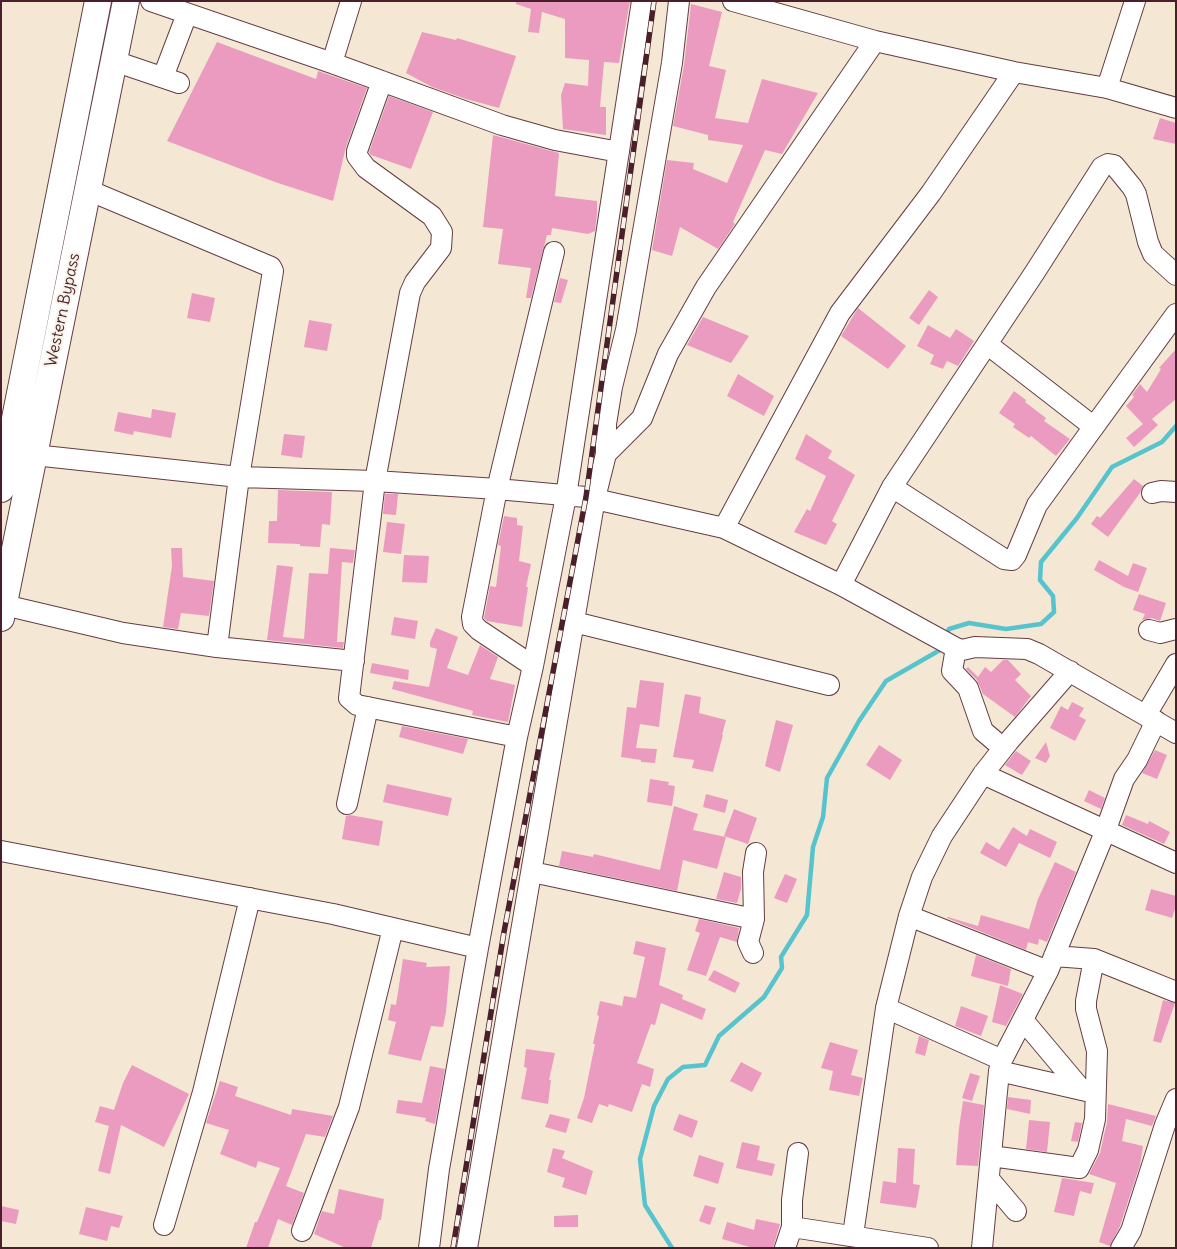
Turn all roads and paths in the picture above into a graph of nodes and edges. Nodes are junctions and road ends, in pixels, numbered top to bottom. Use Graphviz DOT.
graph roads {
  1 [pos="98,1"];
  2 [pos="126,1"];
  3 [pos="151,1"];
  4 [pos="351,1"];
  5 [pos="642,1"];
  6 [pos="679,1"];
  7 [pos="733,1"];
  8 [pos="1135,1"];
  9 [pos="793,9"];
  10 [pos="187,14"];
  11 [pos="875,41"];
  12 [pos="114,61"];
  13 [pos="332,63"];
  14 [pos="1014,72"];
  15 [pos="382,81"];
  16 [pos="1107,88"];
  17 [pos="1176,108"];
  18 [pos="619,152"];
  19 [pos="88,190"];
  20 [pos="554,252"];
  21 [pos="1176,275"];
  22 [pos="1176,314"];
  23 [pos="987,344"];
  24 [pos="1094,427"];
  25 [pos="606,454"];
  26 [pos="34,455"];
  27 [pos="239,476"];
  28 [pos="375,482"];
  29 [pos="892,487"];
  30 [pos="1,489"];
  31 [pos="497,489"];
  32 [pos="1176,492"];
  33 [pos="1152,493"];
  34 [pos="566,496"];
  35 [pos="595,498"];
  36 [pos="724,528"];
  37 [pos="840,585"];
  38 [pos="3,611"];
  39 [pos="574,622"];
  40 [pos="1176,629"];
  41 [pos="1149,630"];
  42 [pos="217,647"];
  43 [pos="956,648"];
  44 [pos="354,661"];
  45 [pos="1176,664"];
  46 [pos="534,666"];
  47 [pos="1070,671"];
  48 [pos="829,684"];
  49 [pos="368,707"];
  50 [pos="1151,718"];
  51 [pos="1176,733"];
  52 [pos="517,737"];
  53 [pos="1004,748"];
  54 [pos="983,774"];
  55 [pos="347,804"];
  56 [pos="1105,832"];
  57 [pos="1,851"];
  58 [pos="756,853"];
  59 [pos="1176,863"];
  60 [pos="532,872"];
  61 [pos="250,898"];
  62 [pos="909,916"];
  63 [pos="754,919"];
  64 [pos="393,928"];
  65 [pos="478,948"];
  66 [pos="753,953"];
  67 [pos="1094,959"];
  68 [pos="1051,964"];
  69 [pos="1176,992"];
  70 [pos="886,1008"];
  71 [pos="1023,1020"];
  72 [pos="1001,1065"];
  73 [pos="1088,1091"];
  74 [pos="1176,1100"];
  75 [pos="798,1153"];
  76 [pos="991,1156"];
  77 [pos="989,1179"];
  78 [pos="1016,1211"];
  79 [pos="164,1225"];
  80 [pos="792,1227"];
  81 [pos="302,1231"];
  82 [pos="852,1235"];
  83 [pos="826,1239"];
  84 [pos="896,1245"];
  85 [pos="429,1248"];
  86 [pos="468,1248"];
  87 [pos="785,1248"];
  88 [pos="928,1248"];
  89 [pos="982,1248"];
  90 [pos="1121,1248"];
  1 -- 30 [label="main road, Western Bypass"];
  2 -- 12 [label="main road, Western Bypass"];
  3 -- 10 [label="street"];
  4 -- 13 [label="street"];
  5 -- 18 [label="street"];
  6 -- 25 [label="street"];
  7 -- 9 [label="street"];
  8 -- 16 [label="street"];
  9 -- 11 [label="street"];
  10 -- 12 [label="street"];
  10 -- 13 [label="street"];
  11 -- 14 [label="street"];
  11 -- 25 [label="street"];
  12 -- 19 [label="main road, Western Bypass"];
  13 -- 15 [label="street"];
  14 -- 16 [label="street"];
  14 -- 36 [label="street"];
  15 -- 18 [label="street"];
  15 -- 28 [label="street"];
  16 -- 17 [label="street"];
  18 -- 34 [label="street"];
  19 -- 26 [label="main road, Western Bypass"];
  19 -- 27 [label="street"];
  20 -- 31 [label="street"];
  21 -- 23 [label="street"];
  22 -- 24 [label="street"];
  23 -- 24 [label="street"];
  23 -- 29 [label="street"];
  24 -- 29 [label="street"];
  25 -- 35 [label="street"];
  26 -- 27 [label="street"];
  26 -- 38 [label="main road, Western Bypass"];
  27 -- 28 [label="street"];
  27 -- 42 [label="street"];
  28 -- 31 [label="street"];
  28 -- 44 [label="street"];
  29 -- 37 [label="street"];
  31 -- 34 [label="street"];
  31 -- 46 [label="street"];
  32 -- 33 [label="street"];
  34 -- 35 [label="street"];
  34 -- 46 [label="street"];
  35 -- 36 [label="street"];
  35 -- 39 [label="street"];
  36 -- 37 [label="street"];
  37 -- 43 [label="street"];
  38 -- 42 [label="street"];
  39 -- 48 [label="street"];
  39 -- 60 [label="street"];
  40 -- 41 [label="street"];
  42 -- 44 [label="street"];
  43 -- 47 [label="street"];
  43 -- 53 [label="street"];
  44 -- 49 [label="street"];
  45 -- 50 [label="street"];
  46 -- 52 [label="street"];
  47 -- 50 [label="street"];
  47 -- 53 [label="street"];
  49 -- 52 [label="street"];
  49 -- 55 [label="street"];
  50 -- 51 [label="street"];
  50 -- 56 [label="street"];
  52 -- 65 [label="street"];
  53 -- 54 [label="street"];
  54 -- 56 [label="street"];
  54 -- 62 [label="street"];
  56 -- 59 [label="street"];
  56 -- 68 [label="street"];
  57 -- 61 [label="street"];
  58 -- 63 [label="street"];
  60 -- 63 [label="street"];
  60 -- 86 [label="street"];
  61 -- 64 [label="street"];
  61 -- 79 [label="street"];
  62 -- 68 [label="street"];
  62 -- 70 [label="street"];
  63 -- 66 [label="street"];
  64 -- 65 [label="street"];
  64 -- 81 [label="street"];
  65 -- 85 [label="street"];
  67 -- 68 [label="street"];
  67 -- 69 [label="street"];
  67 -- 73 [label="street"];
  68 -- 71 [label="street"];
  70 -- 72 [label="street"];
  70 -- 82 [label="street"];
  71 -- 72 [label="street"];
  71 -- 73 [label="street"];
  72 -- 73 [label="street"];
  72 -- 76 [label="street"];
  73 -- 76 [label="street"];
  74 -- 90 [label="street"];
  75 -- 80 [label="street"];
  76 -- 77 [label="street"];
  77 -- 78 [label="street"];
  77 -- 89 [label="street"];
  80 -- 83 [label="street"];
  80 -- 87 [label="street"];
  82 -- 83 [label="street"];
  82 -- 84 [label="street"];
  84 -- 88 [label="street"];
}
